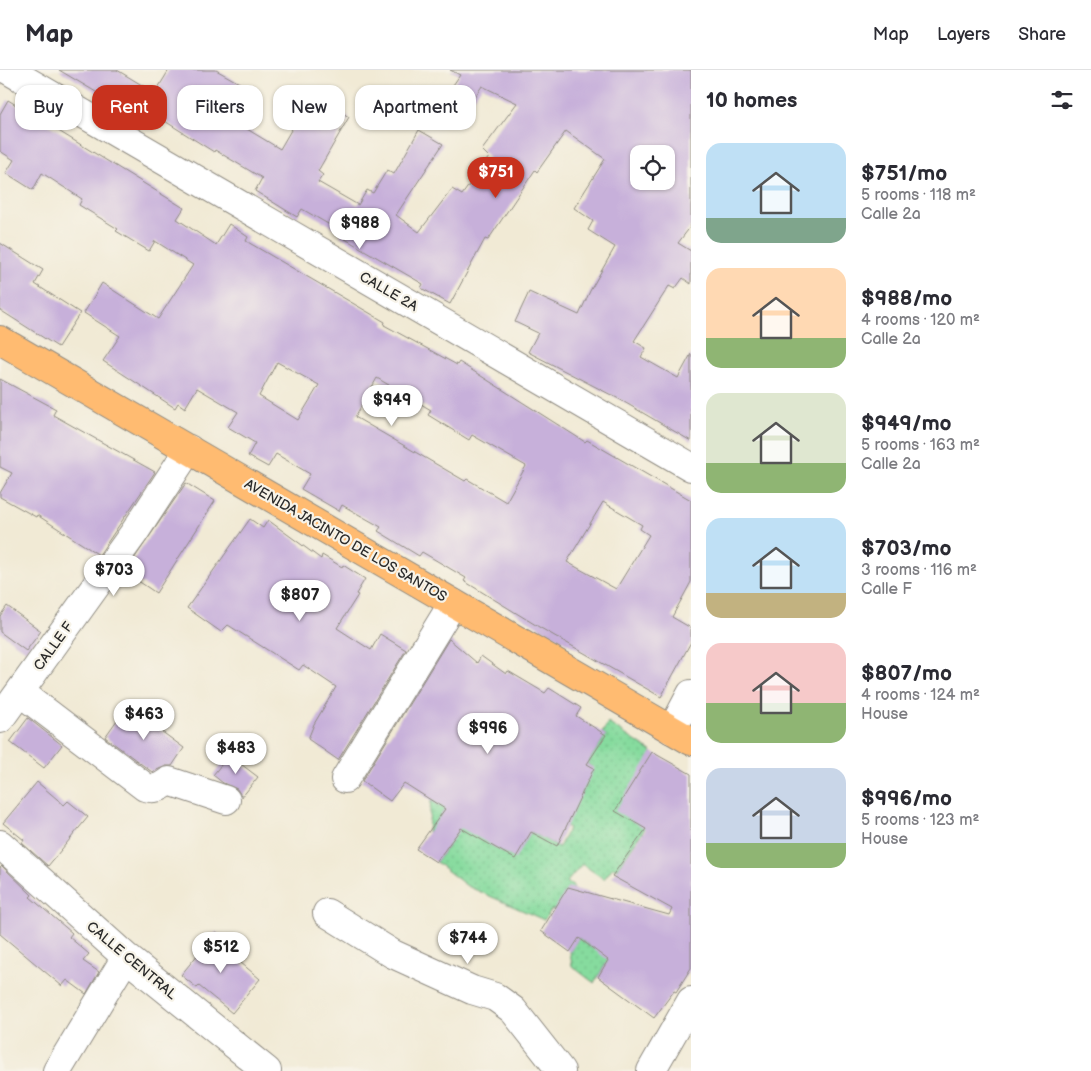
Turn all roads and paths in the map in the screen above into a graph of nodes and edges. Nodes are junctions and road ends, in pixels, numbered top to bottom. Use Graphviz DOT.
graph roads {
  1 [pos="8,70"];
  2 [pos="0,340"];
  3 [pos="189,449"];
  4 [pos="691,467"];
  5 [pos="453,603"];
  6 [pos="20,692"];
  7 [pos="691,694"];
  8 [pos="0,719"];
  9 [pos="681,735"];
  10 [pos="345,779"];
  11 [pos="226,800"];
  12 [pos="0,844"];
  13 [pos="327,913"];
  14 [pos="126,957"];
  15 [pos="691,1001"];
  16 [pos="57,1071"];
  17 [pos="267,1071"];
  18 [pos="561,1071"];
  19 [pos="652,1071"];
  1 -- 4 [label="street, CALLE 2A"];
  2 -- 3 [label="main road, AVENIDA JACINTO DE LOS SANTOS"];
  3 -- 5 [label="main road, AVENIDA JACINTO DE LOS SANTOS"];
  3 -- 6 [label="street, CALLE F"];
  5 -- 9 [label="main road, AVENIDA JACINTO DE LOS SANTOS"];
  5 -- 10 [label="street"];
  6 -- 8 [label="street, CALLE F"];
  6 -- 11 [label="street"];
  7 -- 9 [label="street"];
  12 -- 14 [label="street, CALLE CENTRAL"];
  13 -- 18 [label="street"];
  14 -- 16 [label="street"];
  14 -- 17 [label="street, CALLE CENTRAL"];
  15 -- 19 [label="street"];
}
